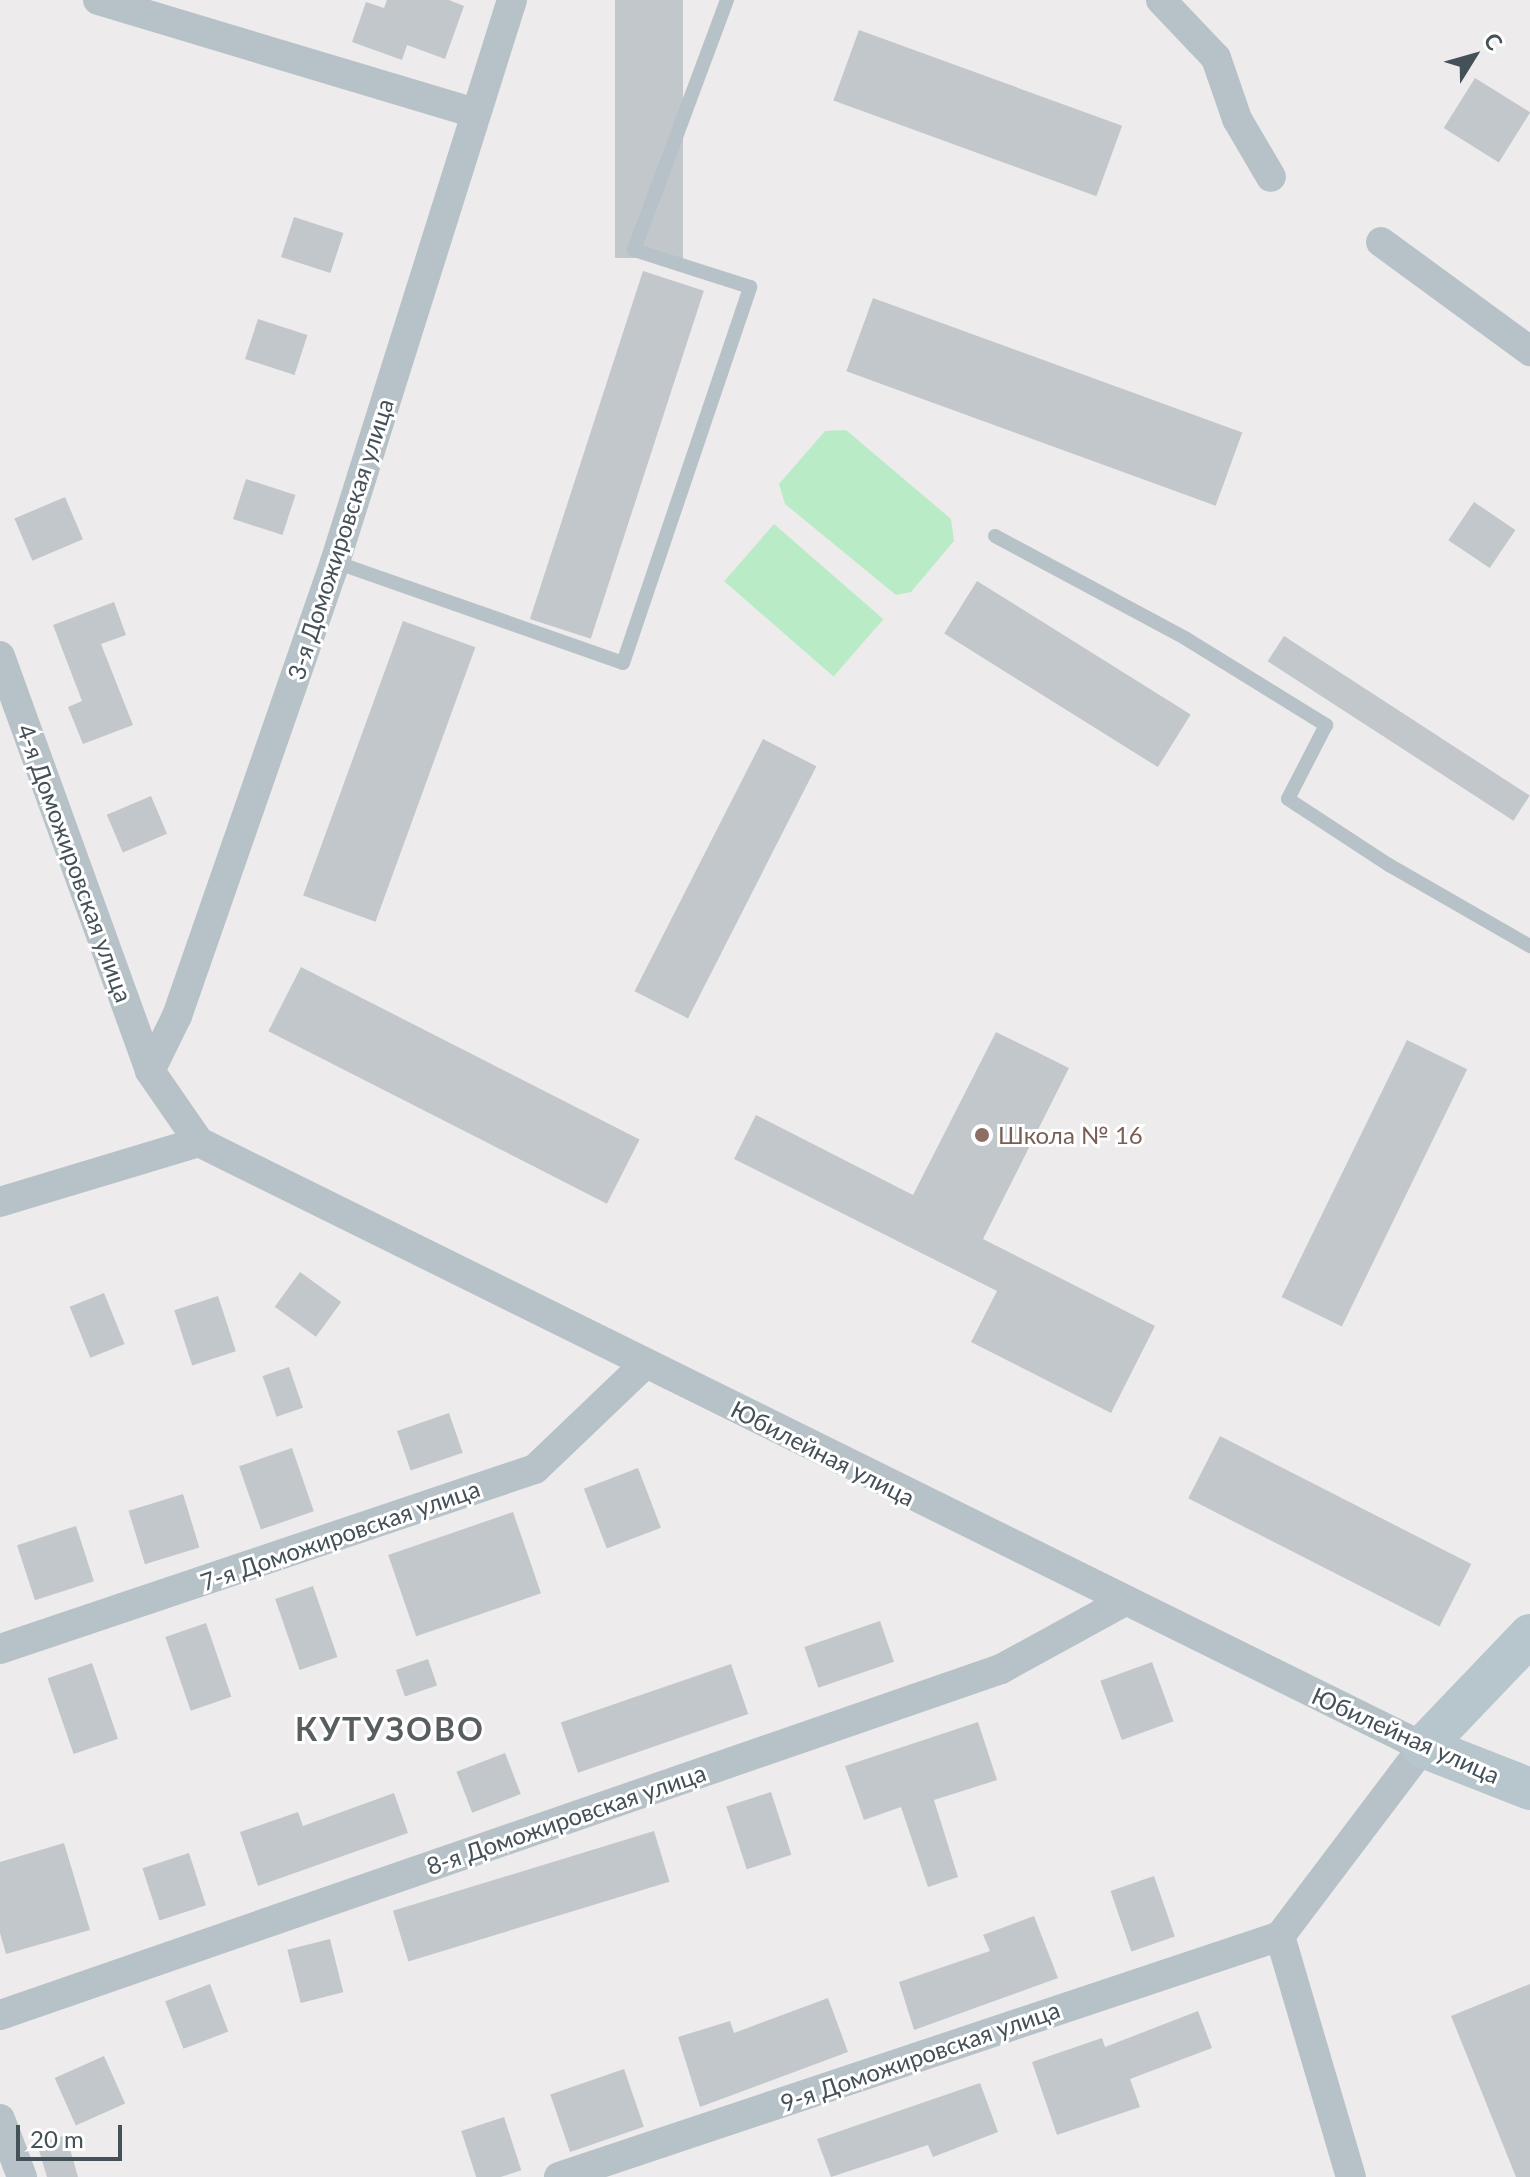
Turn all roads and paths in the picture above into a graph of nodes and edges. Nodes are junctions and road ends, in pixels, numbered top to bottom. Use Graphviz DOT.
graph roads {
  1 [pos="98,0"];
  2 [pos="512,0"];
  3 [pos="727,0"];
  4 [pos="1161,0"];
  5 [pos="474,113"];
  6 [pos="1271,177"];
  7 [pos="1381,242"];
  8 [pos="1530,351"];
  9 [pos="995,536"];
  10 [pos="335,562"];
  11 [pos="0,656"];
  12 [pos="1530,946"];
  13 [pos="150,1071"];
  14 [pos="199,1142"];
  15 [pos="0,1202"];
  16 [pos="645,1364"];
  17 [pos="1123,1602"];
  18 [pos="1530,1635"];
  19 [pos="0,1649"];
  20 [pos="1423,1747"];
  21 [pos="1530,1789"];
  22 [pos="1280,1936"];
  23 [pos="0,2015"];
  24 [pos="0,2119"];
  25 [pos="22,2177"];
  26 [pos="559,2177"];
  27 [pos="1351,2177"];
  1 -- 5 [label="street"];
  2 -- 5 [label="street, 3-я Доможировская улица"];
  3 -- 10 [label="lane"];
  4 -- 6 [label="street"];
  5 -- 10 [label="street, 3-я Доможировская улица"];
  7 -- 8 [label="street"];
  9 -- 12 [label="lane"];
  10 -- 13 [label="street, 3-я Доможировская улица"];
  11 -- 13 [label="street, 4-я Доможировская улица"];
  13 -- 14 [label="street, Юбилейная улица"];
  14 -- 15 [label="street"];
  14 -- 16 [label="street, Юбилейная улица"];
  16 -- 17 [label="street, Юбилейная улица"];
  16 -- 19 [label="street, 7-я Доможировская улица"];
  17 -- 20 [label="street, Юбилейная улица"];
  17 -- 23 [label="street, 8-я Доможировская улица"];
  18 -- 20 [label="street"];
  20 -- 21 [label="street, Юбилейная улица"];
  20 -- 22 [label="street"];
  22 -- 26 [label="street, 9-я Доможировская улица"];
  22 -- 27 [label="street"];
  24 -- 25 [label="street"];
}
